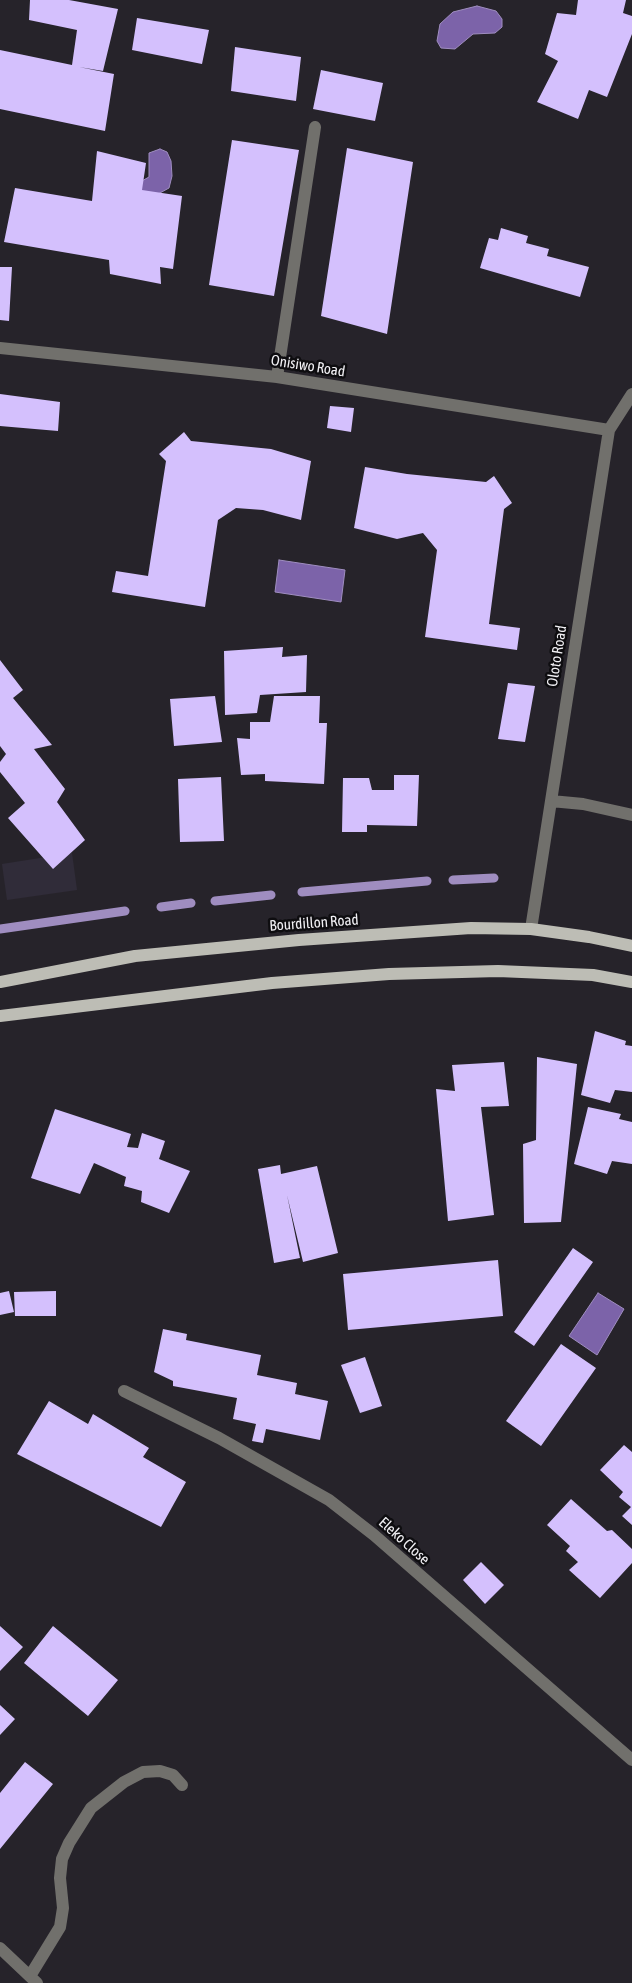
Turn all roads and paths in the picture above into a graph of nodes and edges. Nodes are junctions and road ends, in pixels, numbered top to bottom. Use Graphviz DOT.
graph roads {
  1 [pos="315,128"];
  2 [pos="0,348"];
  3 [pos="277,377"];
  4 [pos="632,394"];
  5 [pos="609,430"];
  6 [pos="551,801"];
  7 [pos="632,815"];
  8 [pos="531,929"];
  9 [pos="632,946"];
  10 [pos="0,982"];
  11 [pos="632,982"];
  12 [pos="0,1016"];
  13 [pos="124,1391"];
  14 [pos="632,1760"];
  15 [pos="182,1785"];
  16 [pos="0,1948"];
  17 [pos="34,1980"];
  1 -- 3 [label="street"];
  2 -- 3 [label="street, Onisiwo Road"];
  3 -- 5 [label="street, Onisiwo Road"];
  4 -- 5 [label="street, Oloto Road"];
  5 -- 6 [label="street, Oloto Road"];
  6 -- 7 [label="street"];
  6 -- 8 [label="street, Oloto Road"];
  8 -- 9 [label="main road, Bourdillon Road"];
  8 -- 10 [label="main road, Bourdillon Road"];
  11 -- 12 [label="main road"];
  13 -- 14 [label="street, Eleko Close"];
  15 -- 17 [label="street"];
  16 -- 17 [label="street"];
}
